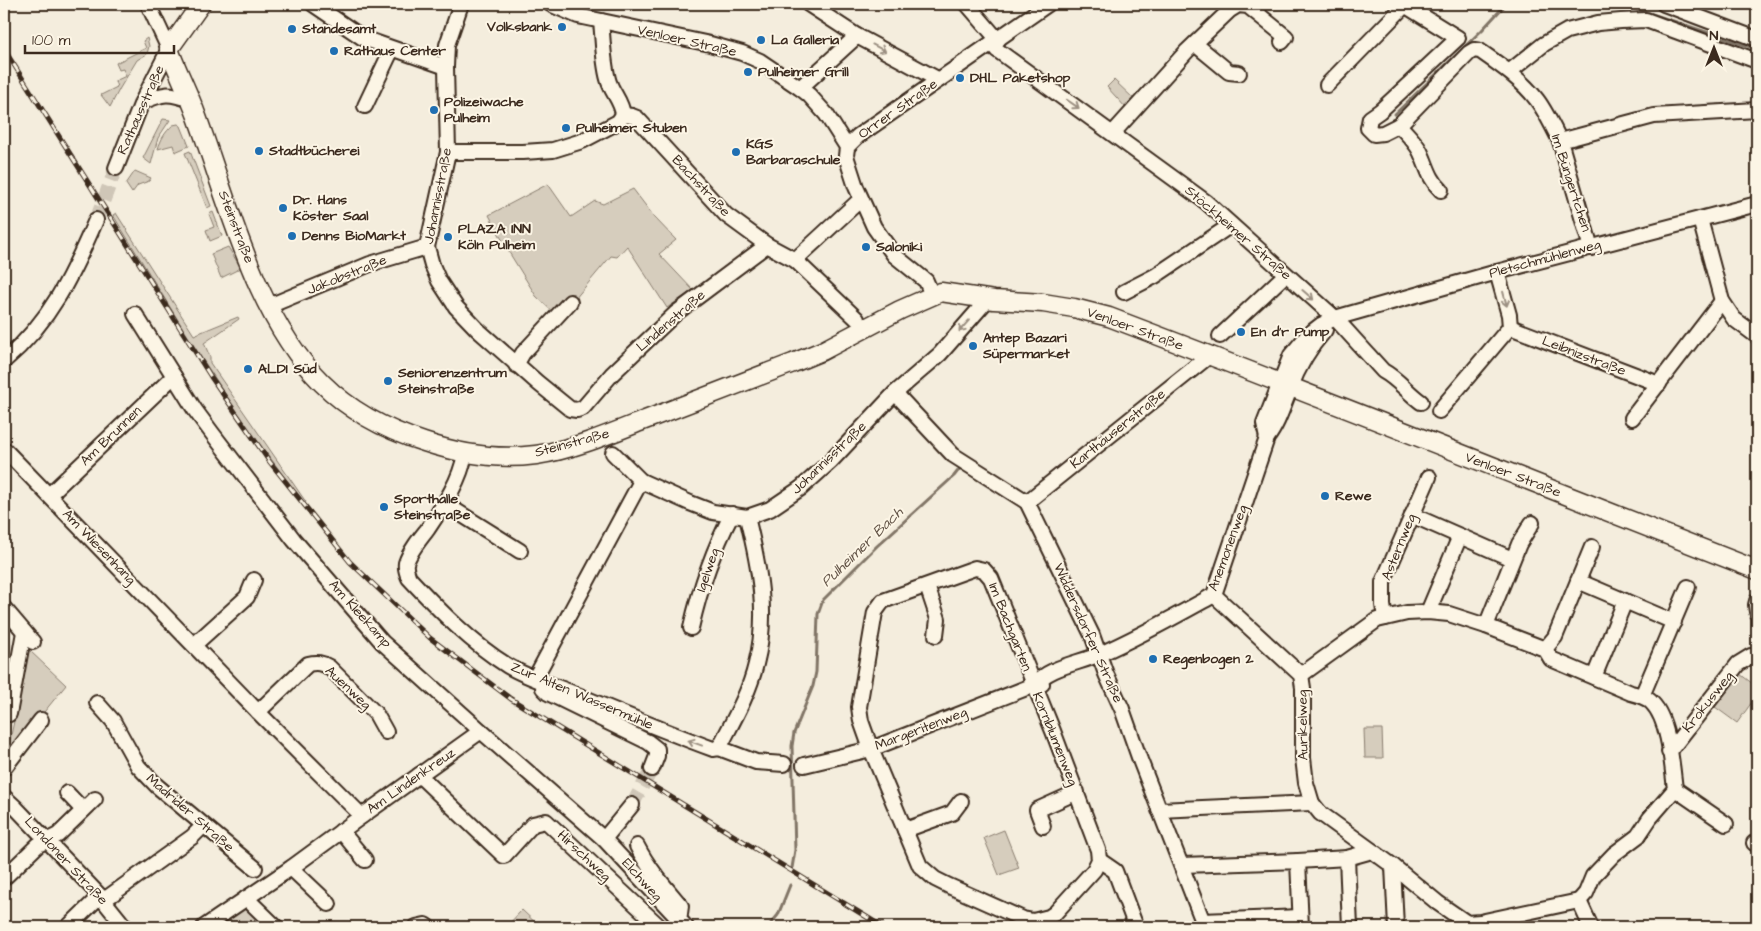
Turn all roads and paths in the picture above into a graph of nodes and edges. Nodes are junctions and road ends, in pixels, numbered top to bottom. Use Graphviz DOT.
graph roads {
  1 [pos="148,4"];
  2 [pos="201,4"];
  3 [pos="313,4"];
  4 [pos="461,4"];
  5 [pos="550,4"];
  6 [pos="808,4"];
  7 [pos="967,4"];
  8 [pos="1048,4"];
  9 [pos="1404,4"];
  10 [pos="1664,4"];
  11 [pos="601,21"];
  12 [pos="857,36"];
  13 [pos="1757,39"];
  14 [pos="995,42"];
  15 [pos="1282,42"];
  16 [pos="1195,44"];
  17 [pos="169,49"];
  18 [pos="392,49"];
  19 [pos="1757,61"];
  20 [pos="446,67"];
  21 [pos="1509,72"];
  22 [pos="1239,73"];
  23 [pos="939,80"];
  24 [pos="1327,85"];
  25 [pos="800,88"];
  26 [pos="190,100"];
  27 [pos="142,102"];
  28 [pos="365,106"];
  29 [pos="1757,110"];
  30 [pos="623,115"];
  31 [pos="1399,125"];
  32 [pos="1113,133"];
  33 [pos="1560,141"];
  34 [pos="847,147"];
  35 [pos="448,152"];
  36 [pos="116,168"];
  37 [pos="1440,190"];
  38 [pos="860,199"];
  39 [pos="1757,204"];
  40 [pos="1700,219"];
  41 [pos="96,220"];
  42 [pos="1231,225"];
  43 [pos="767,245"];
  44 [pos="427,247"];
  45 [pos="1592,248"];
  46 [pos="795,260"];
  47 [pos="1497,272"];
  48 [pos="1285,275"];
  49 [pos="1124,292"];
  50 [pos="932,295"];
  51 [pos="988,298"];
  52 [pos="1722,301"];
  53 [pos="570,302"];
  54 [pos="269,306"];
  55 [pos="135,314"];
  56 [pos="1334,318"];
  57 [pos="857,319"];
  58 [pos="1510,327"];
  59 [pos="1220,336"];
  60 [pos="1757,336"];
  61 [pos="1209,356"];
  62 [pos="4,361"];
  63 [pos="516,364"];
  64 [pos="174,376"];
  65 [pos="1659,384"];
  66 [pos="1286,385"];
  67 [pos="895,393"];
  68 [pos="1421,402"];
  69 [pos="582,408"];
  70 [pos="1439,411"];
  71 [pos="1632,418"];
  72 [pos="4,449"];
  73 [pos="613,453"];
  74 [pos="465,454"];
  75 [pos="1429,478"];
  76 [pos="641,481"];
  77 [pos="49,495"];
  78 [pos="1027,502"];
  79 [pos="445,504"];
  80 [pos="732,514"];
  81 [pos="1412,515"];
  82 [pos="747,517"];
  83 [pos="1532,523"];
  84 [pos="1460,536"];
  85 [pos="1592,547"];
  86 [pos="520,551"];
  87 [pos="1512,559"];
  88 [pos="1757,570"];
  89 [pos="254,580"];
  90 [pos="1578,581"];
  91 [pos="927,586"];
  92 [pos="1688,587"];
  93 [pos="1214,595"];
  94 [pos="1625,601"];
  95 [pos="1757,601"];
  96 [pos="1428,612"];
  97 [pos="1757,612"];
  98 [pos="6,614"];
  99 [pos="1385,618"];
  100 [pos="1674,622"];
  101 [pos="1486,626"];
  102 [pos="691,628"];
  103 [pos="936,635"];
  104 [pos="194,645"];
  105 [pos="1544,649"];
  106 [pos="1099,655"];
  107 [pos="1751,656"];
  108 [pos="1301,675"];
  109 [pos="1594,677"];
  110 [pos="535,678"];
  111 [pos="1034,685"];
  112 [pos="1642,696"];
  113 [pos="97,703"];
  114 [pos="258,712"];
  115 [pos="9,714"];
  116 [pos="41,720"];
  117 [pos="480,731"];
  118 [pos="386,732"];
  119 [pos="719,748"];
  120 [pos="871,749"];
  121 [pos="1669,752"];
  122 [pos="784,764"];
  123 [pos="804,765"];
  124 [pos="4,768"];
  125 [pos="652,769"];
  126 [pos="419,775"];
  127 [pos="1675,789"];
  128 [pos="1077,792"];
  129 [pos="67,793"];
  130 [pos="4,797"];
  131 [pos="95,799"];
  132 [pos="961,801"];
  133 [pos="1312,803"];
  134 [pos="632,805"];
  135 [pos="84,810"];
  136 [pos="1159,810"];
  137 [pos="362,816"];
  138 [pos="1726,824"];
  139 [pos="202,826"];
  140 [pos="1043,826"];
  141 [pos="905,830"];
  142 [pos="341,831"];
  143 [pos="604,839"];
  144 [pos="48,841"];
  145 [pos="637,846"];
  146 [pos="1372,851"];
  147 [pos="1347,858"];
  148 [pos="365,860"];
  149 [pos="1099,860"];
  150 [pos="1298,861"];
  151 [pos="1182,865"];
  152 [pos="1394,866"];
  153 [pos="256,868"];
  154 [pos="291,868"];
  155 [pos="6,876"];
  156 [pos="102,898"];
  157 [pos="246,898"];
  158 [pos="1579,901"];
  159 [pos="328,904"];
  160 [pos="1300,922"];
  161 [pos="1042,923"];
  162 [pos="682,924"];
  163 [pos="1204,924"];
  164 [pos="1466,925"];
  165 [pos="68,927"];
  166 [pos="124,927"];
  167 [pos="204,927"];
  168 [pos="276,927"];
  169 [pos="416,927"];
  170 [pos="428,927"];
  171 [pos="660,927"];
  172 [pos="1136,927"];
  173 [pos="1350,927"];
  174 [pos="1396,927"];
  175 [pos="1591,927"];
  1 -- 17 [label="street, Steinstraße"];
  2 -- 17 [label="main road, Rathausstraße"];
  3 -- 18 [label="street"];
  4 -- 20 [label="street, Johannisstraße"];
  5 -- 11 [label="street, Venloer Straße"];
  6 -- 12 [label="street"];
  7 -- 14 [label="street, Stöckheimer Straße"];
  8 -- 14 [label="street, Orrer Straße"];
  9 -- 24 [label="street"];
  9 -- 31 [label="street, Im Büngertchen"];
  10 -- 13 [label="street"];
  11 -- 25 [label="street, Venloer Straße"];
  11 -- 30 [label="street"];
  12 -- 23 [label="street, one-way"];
  12 -- 25 [label="street"];
  14 -- 23 [label="street, Orrer Straße"];
  14 -- 32 [label="street, Stöckheimer Straße, one-way"];
  15 -- 16 [label="street"];
  16 -- 22 [label="street"];
  16 -- 32 [label="street"];
  17 -- 26 [label="main road, Steinstraße"];
  17 -- 27 [label="street, Rathausstraße"];
  18 -- 20 [label="street"];
  18 -- 28 [label="street"];
  19 -- 21 [label="street"];
  20 -- 35 [label="street, Johannisstraße"];
  21 -- 31 [label="street, Im Büngertchen"];
  21 -- 33 [label="street, Im Büngertchen"];
  23 -- 34 [label="street, Orrer Straße"];
  25 -- 34 [label="street, Venloer Straße"];
  26 -- 27 [label="street"];
  26 -- 54 [label="main road, Steinstraße"];
  27 -- 36 [label="street, Rathausstraße"];
  29 -- 33 [label="street"];
  30 -- 35 [label="street"];
  30 -- 43 [label="street, Bachstraße"];
  31 -- 37 [label="street"];
  32 -- 42 [label="street, Stöckheimer Straße"];
  33 -- 45 [label="street, Im Büngertchen"];
  34 -- 38 [label="street, Venloer Straße"];
  35 -- 44 [label="street, Johannisstraße"];
  38 -- 46 [label="street"];
  38 -- 50 [label="street, Venloer Straße"];
  39 -- 40 [label="street, Pletschmühlenweg"];
  40 -- 45 [label="street, Pletschmühlenweg"];
  40 -- 52 [label="street"];
  41 -- 62 [label="street"];
  42 -- 48 [label="street, Stöckheimer Straße"];
  42 -- 49 [label="street"];
  43 -- 46 [label="street, Bachstraße"];
  43 -- 69 [label="street, Lindenstraße"];
  44 -- 54 [label="street, Jakobstraße"];
  44 -- 63 [label="street, Johannisstraße"];
  45 -- 47 [label="street, Pletschmühlenweg"];
  46 -- 57 [label="street, Bachstraße"];
  47 -- 56 [label="street, Pletschmühlenweg"];
  47 -- 58 [label="street, one-way"];
  48 -- 56 [label="street, Stöckheimer Straße, one-way"];
  48 -- 59 [label="street"];
  50 -- 51 [label="main road, Venloer Straße"];
  50 -- 74 [label="main road, Steinstraße"];
  51 -- 61 [label="main road, Venloer Straße"];
  51 -- 67 [label="street, Johannisstraße, one-way"];
  52 -- 60 [label="street"];
  52 -- 65 [label="street"];
  53 -- 63 [label="street"];
  54 -- 74 [label="main road, Steinstraße"];
  55 -- 64 [label="street, Am Kleekamp"];
  56 -- 66 [label="street"];
  56 -- 68 [label="street, Stöckheimer Straße"];
  58 -- 65 [label="street, Leibnizstraße"];
  58 -- 70 [label="street"];
  61 -- 66 [label="main road, Venloer Straße"];
  61 -- 78 [label="street, Karthäuserstraße"];
  63 -- 69 [label="street, Johannisstraße"];
  64 -- 77 [label="street, Am Brunnen"];
  64 -- 117 [label="street, Am Kleekamp"];
  65 -- 71 [label="street"];
  66 -- 88 [label="main road, Venloer Straße"];
  66 -- 93 [label="street, Anemonenweg"];
  67 -- 78 [label="street"];
  67 -- 82 [label="street, Johannisstraße"];
  72 -- 77 [label="street, Am Wiesenhang"];
  73 -- 76 [label="street"];
  74 -- 79 [label="street, Zur Alten Wassermühle"];
  75 -- 81 [label="street, Asternweg"];
  76 -- 80 [label="street"];
  76 -- 110 [label="street"];
  77 -- 104 [label="street, Am Wiesenhang"];
  78 -- 106 [label="street, Widdersdorfer Straße"];
  79 -- 86 [label="street"];
  79 -- 110 [label="street, Zur Alten Wassermühle"];
  80 -- 82 [label="street"];
  80 -- 102 [label="street, Igelweg"];
  81 -- 84 [label="street"];
  81 -- 99 [label="street, Asternweg"];
  82 -- 119 [label="street"];
  83 -- 87 [label="street"];
  84 -- 87 [label="street"];
  84 -- 96 [label="street"];
  85 -- 90 [label="street"];
  87 -- 101 [label="street"];
  89 -- 104 [label="street"];
  90 -- 94 [label="street"];
  90 -- 105 [label="street"];
  91 -- 103 [label="street"];
  91 -- 111 [label="street, Im Bachgarten"];
  91 -- 120 [label="street, Im Bachgarten"];
  92 -- 100 [label="street"];
  93 -- 106 [label="street, Anemonenweg"];
  93 -- 108 [label="street, Aurikelweg"];
  94 -- 100 [label="street"];
  94 -- 109 [label="street"];
  95 -- 97 [label="street"];
  96 -- 99 [label="street"];
  96 -- 101 [label="street"];
  98 -- 115 [label="street"];
  99 -- 108 [label="street"];
  100 -- 112 [label="street"];
  101 -- 105 [label="street"];
  104 -- 114 [label="street, Am Wiesenhang"];
  105 -- 109 [label="street"];
  106 -- 111 [label="street, Margeritenweg"];
  106 -- 136 [label="street, Widdersdorfer Straße"];
  107 -- 121 [label="street, Krokusweg"];
  108 -- 133 [label="street, Aurikelweg"];
  109 -- 112 [label="street"];
  119 -- 110 [label="street, Zur Alten Wassermühle, one-way"];
  110 -- 125 [label="street"];
  111 -- 120 [label="street, Margeritenweg"];
  111 -- 128 [label="street, Kornblumenweg"];
  112 -- 121 [label="street"];
  113 -- 139 [label="street, Madrider Straße"];
  114 -- 118 [label="street, Auenweg"];
  114 -- 137 [label="street, Am Wiesenhang"];
  116 -- 124 [label="street"];
  117 -- 126 [label="street, Am Lindenkreuz"];
  117 -- 143 [label="street, Am Kleekamp"];
  119 -- 122 [label="street, Zur Alten Wassermühle"];
  120 -- 123 [label="street, Margeritenweg"];
  120 -- 141 [label="street, Im Bachgarten"];
  121 -- 127 [label="street"];
  126 -- 137 [label="street, Am Lindenkreuz"];
  126 -- 171 [label="street, Hirschweg"];
  127 -- 138 [label="street"];
  127 -- 158 [label="street"];
  128 -- 140 [label="street, Kornblumenweg"];
  128 -- 149 [label="street, Kornblumenweg"];
  129 -- 135 [label="street"];
  130 -- 144 [label="street, Londoner Straße"];
  131 -- 135 [label="street"];
  132 -- 141 [label="street"];
  133 -- 136 [label="street"];
  133 -- 146 [label="street"];
  134 -- 143 [label="street"];
  135 -- 144 [label="street"];
  136 -- 151 [label="street, Widdersdorfer Straße"];
  137 -- 142 [label="street, Am Lindenkreuz"];
  139 -- 153 [label="street, Madrider Straße"];
  139 -- 156 [label="street"];
  141 -- 161 [label="street, Im Bachgarten"];
  142 -- 148 [label="street"];
  142 -- 154 [label="street, Am Lindenkreuz"];
  143 -- 162 [label="street, Elchweg"];
  144 -- 155 [label="street"];
  144 -- 156 [label="street, Londoner Straße"];
  145 -- 162 [label="street, Elchweg"];
  146 -- 147 [label="street"];
  146 -- 152 [label="street"];
  147 -- 150 [label="street"];
  147 -- 173 [label="street"];
  149 -- 161 [label="street"];
  149 -- 172 [label="street"];
  150 -- 151 [label="street"];
  150 -- 160 [label="street"];
  151 -- 163 [label="street, Widdersdorfer Straße"];
  152 -- 164 [label="street"];
  152 -- 174 [label="street"];
  154 -- 157 [label="street, Am Lindenkreuz"];
  154 -- 159 [label="street"];
  156 -- 165 [label="street"];
  156 -- 166 [label="street, Londoner Straße"];
  157 -- 167 [label="street, Am Lindenkreuz"];
  157 -- 168 [label="street"];
  158 -- 164 [label="street"];
  158 -- 175 [label="street"];
  160 -- 163 [label="street"];
  169 -- 170 [label="street"];
}
